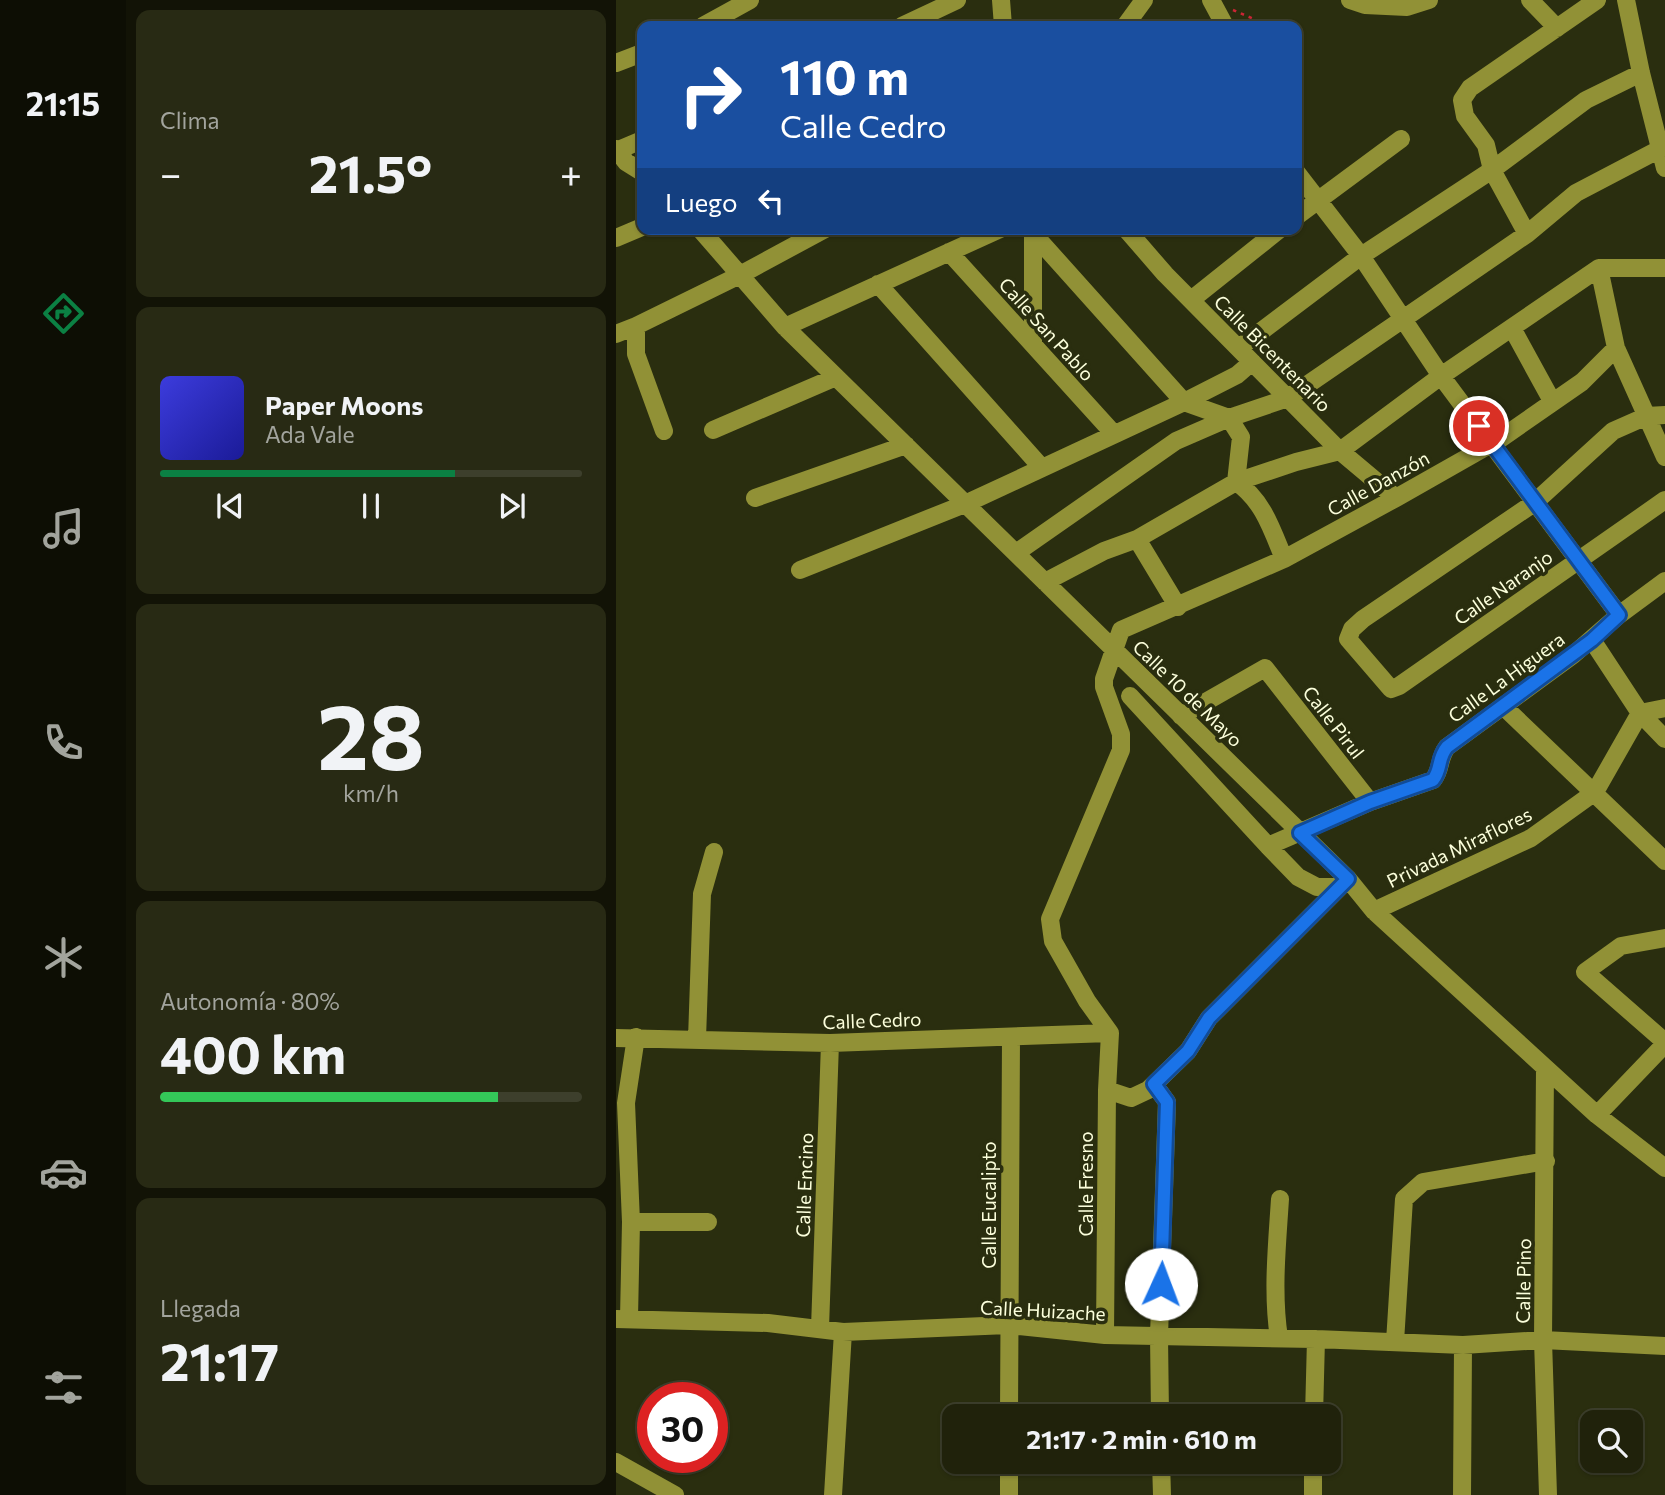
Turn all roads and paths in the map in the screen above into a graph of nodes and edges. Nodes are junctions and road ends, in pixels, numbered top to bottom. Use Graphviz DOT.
graph roads {
  1 [pos="750,0"];
  2 [pos="957,0"];
  3 [pos="1001,0"];
  4 [pos="1144,0"];
  5 [pos="1350,0"];
  6 [pos="1429,0"];
  7 [pos="1531,0"];
  8 [pos="1597,0"];
  9 [pos="1626,0"];
  10 [pos="1217,3"];
  11 [pos="712,21"];
  12 [pos="913,21"];
  13 [pos="1003,21"];
  14 [pos="1129,21"];
  15 [pos="1223,21"];
  16 [pos="1258,21"];
  17 [pos="1557,28"];
  18 [pos="637,54"];
  19 [pos="616,63"];
  20 [pos="1641,73"];
  21 [pos="1658,110"];
  22 [pos="1401,139"];
  23 [pos="637,143"];
  24 [pos="1660,149"];
  25 [pos="616,150"];
  26 [pos="1665,168"];
  27 [pos="637,169"];
  28 [pos="1492,170"];
  29 [pos="1302,180"];
  30 [pos="1317,200"];
  31 [pos="1302,212"];
  32 [pos="637,229"];
  33 [pos="1527,234"];
  34 [pos="705,235"];
  35 [pos="811,235"];
  36 [pos="987,235"];
  37 [pos="1031,235"];
  38 [pos="1035,235"];
  39 [pos="1131,235"];
  40 [pos="1272,235"];
  41 [pos="616,238"];
  42 [pos="949,252"];
  43 [pos="1361,256"];
  44 [pos="1599,268"];
  45 [pos="1665,268"];
  46 [pos="740,275"];
  47 [pos="878,284"];
  48 [pos="1191,300"];
  49 [pos="1403,319"];
  50 [pos="636,326"];
  51 [pos="785,327"];
  52 [pos="1512,328"];
  53 [pos="616,334"];
  54 [pos="1033,344"];
  55 [pos="1239,348"];
  56 [pos="1616,348"];
  57 [pos="1252,362"];
  58 [pos="1441,376"];
  59 [pos="836,377"];
  60 [pos="1288,398"];
  61 [pos="1552,401"];
  62 [pos="1184,402"];
  63 [pos="1665,415"];
  64 [pos="1647,416"];
  65 [pos="1229,418"];
  66 [pos="713,430"];
  67 [pos="664,431"];
  68 [pos="1114,434"];
  69 [pos="1492,443"];
  70 [pos="905,445"];
  71 [pos="1340,451"];
  72 [pos="1665,457"];
  73 [pos="1042,468"];
  74 [pos="1236,482"];
  75 [pos="755,498"];
  76 [pos="1396,498"];
  77 [pos="1665,500"];
  78 [pos="965,503"];
  79 [pos="1534,503"];
  80 [pos="1137,539"];
  81 [pos="1016,553"];
  82 [pos="1284,559"];
  83 [pos="1578,560"];
  84 [pos="800,570"];
  85 [pos="1665,581"];
  86 [pos="1045,582"];
  87 [pos="1178,607"];
  88 [pos="1619,615"];
  89 [pos="1592,640"];
  90 [pos="1114,649"];
  91 [pos="1136,671"];
  92 [pos="1130,696"];
  93 [pos="1503,706"];
  94 [pos="1665,708"];
  95 [pos="1640,713"];
  96 [pos="1181,716"];
  97 [pos="1121,734"];
  98 [pos="1204,738"];
  99 [pos="1665,739"];
  100 [pos="1198,768"];
  101 [pos="1595,792"];
  102 [pos="1370,802"];
  103 [pos="1300,833"];
  104 [pos="1268,846"];
  105 [pos="714,852"];
  106 [pos="1665,860"];
  107 [pos="1344,883"];
  108 [pos="1374,911"];
  109 [pos="1665,938"];
  110 [pos="1110,1033"];
  111 [pos="636,1037"];
  112 [pos="1010,1037"];
  113 [pos="616,1038"];
  114 [pos="697,1039"];
  115 [pos="830,1043"];
  116 [pos="1665,1043"];
  117 [pos="1545,1068"];
  118 [pos="1154,1084"];
  119 [pos="1107,1090"];
  120 [pos="1597,1115"];
  121 [pos="1546,1161"];
  122 [pos="1665,1168"];
  123 [pos="623,1170"];
  124 [pos="1280,1199"];
  125 [pos="631,1222"];
  126 [pos="708,1222"];
  127 [pos="622,1319"];
  128 [pos="1008,1325"];
  129 [pos="820,1328"];
  130 [pos="843,1332"];
  131 [pos="1105,1335"];
  132 [pos="1159,1336"];
  133 [pos="1279,1338"];
  134 [pos="1316,1339"];
  135 [pos="1544,1340"];
  136 [pos="1395,1342"];
  137 [pos="1463,1345"];
  138 [pos="1665,1346"];
  139 [pos="1009,1404"];
  140 [pos="1160,1404"];
  141 [pos="1314,1404"];
  142 [pos="616,1462"];
  143 [pos="1009,1474"];
  144 [pos="1161,1474"];
  145 [pos="1313,1474"];
  146 [pos="674,1495"];
  147 [pos="833,1495"];
  148 [pos="1009,1495"];
  149 [pos="1162,1495"];
  150 [pos="1312,1495"];
  151 [pos="1462,1495"];
  152 [pos="1548,1495"];
  1 -- 11 [label="street"];
  2 -- 12 [label="street"];
  3 -- 13 [label="street"];
  4 -- 14 [label="street"];
  5 -- 6 [label="street"];
  7 -- 17 [label="street"];
  8 -- 17 [label="street"];
  9 -- 20 [label="street"];
  10 -- 15 [label="street"];
  10 -- 16 [label="path"];
  17 -- 28 [label="street"];
  18 -- 19 [label="street"];
  20 -- 21 [label="street"];
  20 -- 28 [label="street"];
  21 -- 24 [label="street"];
  22 -- 30 [label="street"];
  23 -- 25 [label="street"];
  24 -- 26 [label="street"];
  24 -- 33 [label="street"];
  25 -- 27 [label="street"];
  28 -- 33 [label="street"];
  28 -- 43 [label="street"];
  29 -- 30 [label="street"];
  30 -- 31 [label="street"];
  30 -- 43 [label="street"];
  32 -- 41 [label="street"];
  33 -- 49 [label="street"];
  34 -- 46 [label="street, Calle 10 de Mayo"];
  35 -- 46 [label="street"];
  36 -- 42 [label="street"];
  37 -- 54 [label="street"];
  38 -- 62 [label="street"];
  39 -- 48 [label="street, Calle Bicentenario"];
  40 -- 48 [label="street"];
  42 -- 47 [label="street"];
  42 -- 54 [label="street, Calle San Pablo"];
  43 -- 49 [label="street"];
  43 -- 55 [label="street"];
  44 -- 45 [label="street"];
  44 -- 52 [label="street"];
  44 -- 56 [label="street"];
  46 -- 50 [label="street"];
  46 -- 51 [label="street, Calle 10 de Mayo"];
  47 -- 51 [label="street"];
  47 -- 73 [label="street"];
  48 -- 55 [label="street, Calle Bicentenario"];
  49 -- 58 [label="street"];
  49 -- 60 [label="street"];
  50 -- 53 [label="street"];
  50 -- 67 [label="street"];
  51 -- 59 [label="street, Calle 10 de Mayo"];
  52 -- 58 [label="street"];
  52 -- 61 [label="street"];
  54 -- 68 [label="street, Calle San Pablo"];
  55 -- 57 [label="street, Calle Bicentenario"];
  56 -- 61 [label="street, Calle Danzón"];
  56 -- 64 [label="street"];
  57 -- 60 [label="street, Calle Bicentenario"];
  57 -- 62 [label="street"];
  58 -- 69 [label="street"];
  58 -- 71 [label="street"];
  59 -- 66 [label="street"];
  59 -- 70 [label="street, Calle 10 de Mayo"];
  60 -- 65 [label="street"];
  60 -- 71 [label="street, Calle Bicentenario"];
  61 -- 69 [label="street, Calle Danzón"];
  62 -- 65 [label="street"];
  62 -- 68 [label="street"];
  63 -- 64 [label="street"];
  64 -- 72 [label="street"];
  64 -- 79 [label="street"];
  65 -- 74 [label="street"];
  65 -- 81 [label="street"];
  68 -- 73 [label="street"];
  69 -- 76 [label="street, Calle Danzón"];
  69 -- 79 [label="street"];
  70 -- 75 [label="street"];
  70 -- 78 [label="street, Calle 10 de Mayo"];
  71 -- 74 [label="street"];
  71 -- 76 [label="street, Calle Bicentenario"];
  73 -- 78 [label="street"];
  74 -- 80 [label="street"];
  74 -- 82 [label="street"];
  76 -- 82 [label="street, Calle Danzón"];
  77 -- 83 [label="street, Calle Naranjo"];
  78 -- 81 [label="street, Calle 10 de Mayo"];
  78 -- 84 [label="street"];
  79 -- 83 [label="street"];
  79 -- 83 [label="street, Calle Naranjo"];
  80 -- 86 [label="street"];
  80 -- 87 [label="street"];
  81 -- 86 [label="street, Calle 10 de Mayo"];
  82 -- 87 [label="street, Calle Danzón"];
  83 -- 88 [label="street"];
  85 -- 88 [label="street, Calle La Higuera"];
  86 -- 90 [label="street, Calle 10 de Mayo"];
  87 -- 90 [label="street, Calle Danzón"];
  88 -- 89 [label="street, Calle La Higuera"];
  89 -- 93 [label="street, Calle La Higuera"];
  89 -- 95 [label="street"];
  90 -- 91 [label="street, Calle 10 de Mayo"];
  90 -- 97 [label="street"];
  91 -- 92 [label="street"];
  91 -- 96 [label="street, Calle 10 de Mayo"];
  92 -- 97 [label="street"];
  92 -- 100 [label="street"];
  93 -- 101 [label="street"];
  93 -- 102 [label="street, Calle La Higuera"];
  94 -- 95 [label="street"];
  95 -- 99 [label="street"];
  95 -- 101 [label="street"];
  96 -- 98 [label="street, Calle 10 de Mayo"];
  96 -- 102 [label="street, Calle Pirul"];
  97 -- 110 [label="street"];
  98 -- 100 [label="street"];
  98 -- 103 [label="street, Calle 10 de Mayo"];
  100 -- 104 [label="street"];
  101 -- 106 [label="street"];
  101 -- 108 [label="street, Privada Miraflores"];
  102 -- 103 [label="street, Calle La Higuera"];
  103 -- 104 [label="street, Calle La Higuera"];
  103 -- 107 [label="street, Calle 10 de Mayo"];
  104 -- 107 [label="street"];
  105 -- 114 [label="street"];
  107 -- 108 [label="street, Calle 10 de Mayo"];
  107 -- 118 [label="street"];
  108 -- 117 [label="street, Calle 10 de Mayo"];
  109 -- 116 [label="street"];
  110 -- 112 [label="street, Calle Cedro"];
  110 -- 119 [label="street, Calle Fresno"];
  111 -- 113 [label="street, Calle Cedro"];
  111 -- 114 [label="street, Calle Cedro"];
  111 -- 123 [label="street"];
  112 -- 115 [label="street, Calle Cedro"];
  112 -- 128 [label="street, Calle Eucalipto"];
  114 -- 115 [label="street, Calle Cedro"];
  115 -- 129 [label="street, Calle Encino"];
  116 -- 120 [label="street"];
  117 -- 120 [label="street, Calle 10 de Mayo"];
  117 -- 121 [label="street, Calle Pino"];
  118 -- 119 [label="street"];
  118 -- 132 [label="street"];
  119 -- 131 [label="street, Calle Fresno"];
  120 -- 122 [label="street, Calle 10 de Mayo"];
  121 -- 135 [label="street, Calle Pino"];
  121 -- 136 [label="street"];
  123 -- 125 [label="street"];
  124 -- 133 [label="street"];
  125 -- 126 [label="street"];
  125 -- 127 [label="street"];
  127 -- 129 [label="street, Calle Huizache"];
  128 -- 130 [label="street, Calle Huizache"];
  128 -- 131 [label="street, Calle Huizache"];
  128 -- 139 [label="street, Calle Eucalipto"];
  129 -- 130 [label="street, Calle Huizache"];
  130 -- 147 [label="street"];
  131 -- 132 [label="street, Calle Huizache"];
  132 -- 133 [label="street, Calle Huizache"];
  132 -- 140 [label="street"];
  133 -- 134 [label="street, Calle Huizache"];
  134 -- 136 [label="street, Calle Huizache"];
  134 -- 141 [label="street"];
  135 -- 137 [label="street, Calle Huizache"];
  135 -- 138 [label="street, Calle Huizache"];
  135 -- 152 [label="street, Calle Pino"];
  136 -- 137 [label="street, Calle Huizache"];
  137 -- 151 [label="street"];
  142 -- 146 [label="street"];
  143 -- 148 [label="street"];
  144 -- 149 [label="street"];
  145 -- 150 [label="street"];
}
